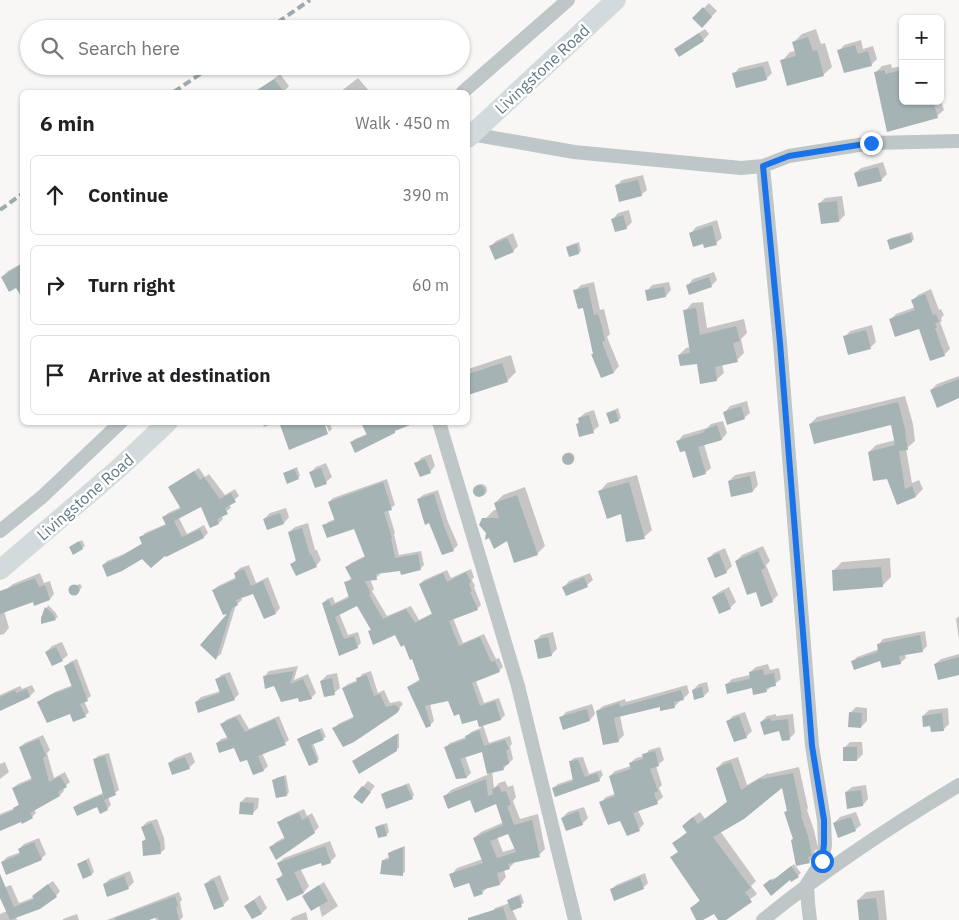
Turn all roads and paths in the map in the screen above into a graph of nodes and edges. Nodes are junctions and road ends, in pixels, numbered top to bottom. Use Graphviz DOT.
graph roads {
  1 [pos="568,0"];
  2 [pos="616,0"];
  3 [pos="465,90"];
  4 [pos="470,135"];
  5 [pos="470,136"];
  6 [pos="959,141"];
  7 [pos="763,166"];
  8 [pos="118,425"];
  9 [pos="165,425"];
  10 [pos="440,425"];
  11 [pos="0,530"];
  12 [pos="0,570"];
  13 [pos="959,785"];
  14 [pos="808,884"];
  15 [pos="575,920"];
  16 [pos="762,920"];
  17 [pos="810,920"];
  1 -- 3 [label="street"];
  2 -- 4 [label="highway, Livingstone Road"];
  5 -- 7 [label="street"];
  6 -- 7 [label="street"];
  7 -- 14 [label="street"];
  8 -- 11 [label="street"];
  9 -- 12 [label="highway, Livingstone Road"];
  10 -- 15 [label="street"];
  13 -- 14 [label="street"];
  14 -- 16 [label="street"];
  14 -- 17 [label="street"];
}
